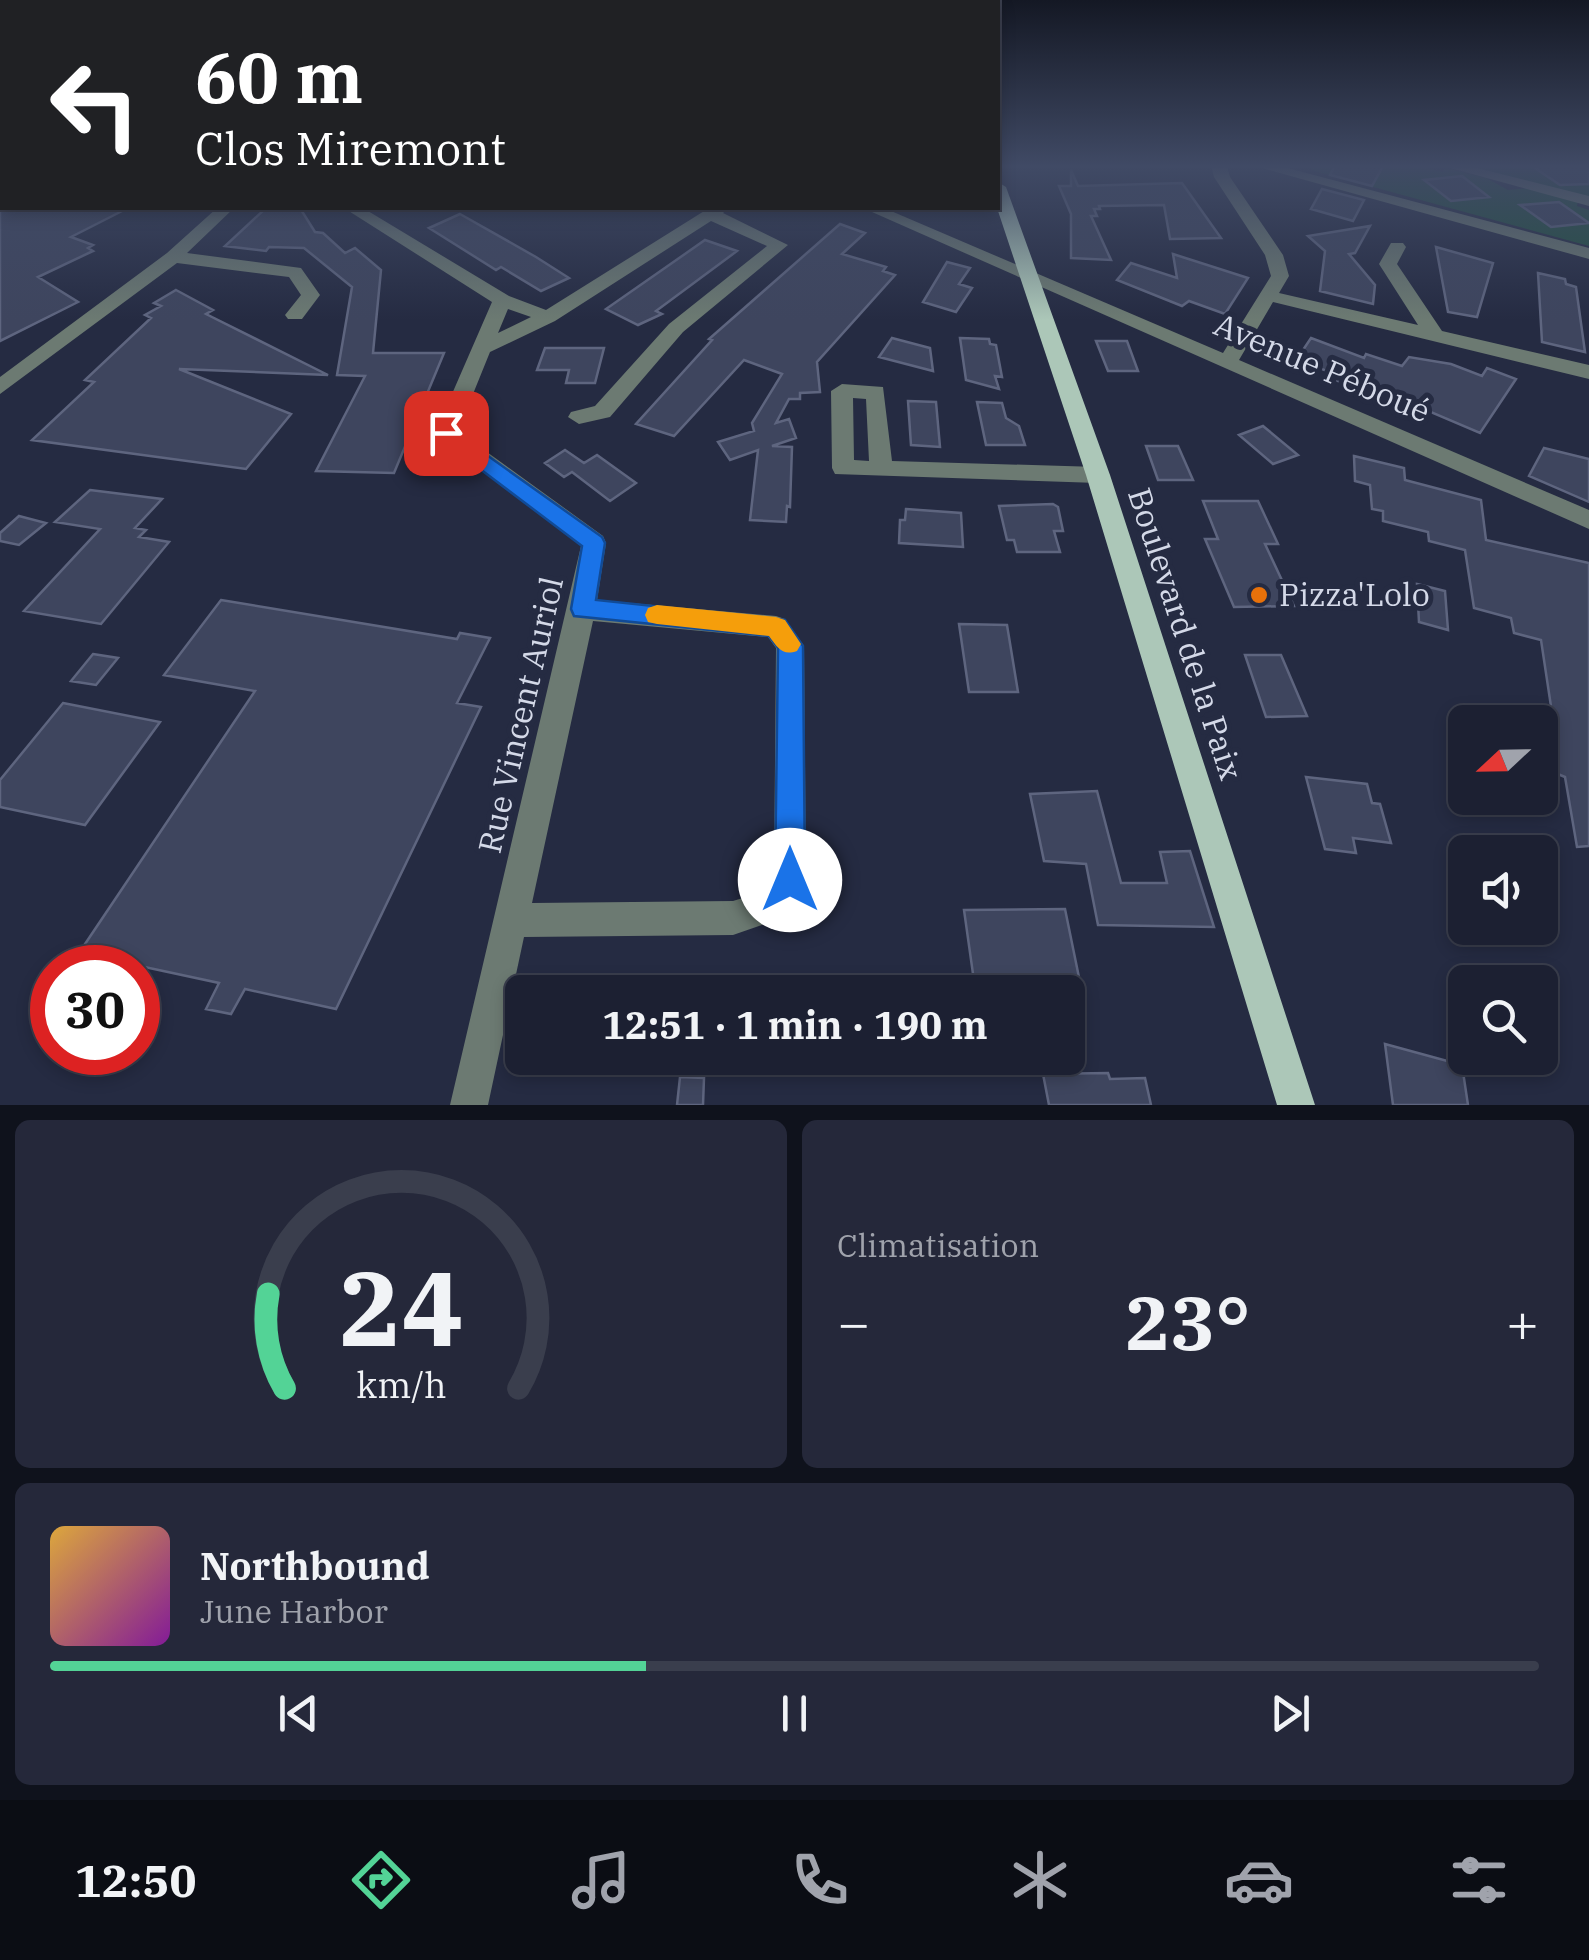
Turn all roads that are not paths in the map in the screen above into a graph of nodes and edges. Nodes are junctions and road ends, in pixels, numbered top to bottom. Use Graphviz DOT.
graph roads {
  1 [pos="216,218"];
  2 [pos="375,218"];
  3 [pos="705,218"];
  4 [pos="727,218"];
  5 [pos="893,218"];
  6 [pos="1009,218"];
  7 [pos="1249,218"];
  8 [pos="1463,218"];
  9 [pos="1396,247"];
  10 [pos="1589,254"];
  11 [pos="173,257"];
  12 [pos="1029,276"];
  13 [pos="1270,296"];
  14 [pos="502,300"];
  15 [pos="295,315"];
  16 [pos="548,317"];
  17 [pos="1434,334"];
  18 [pos="481,349"];
  19 [pos="1227,362"];
  20 [pos="1589,372"];
  21 [pos="0,387"];
  22 [pos="578,417"];
  23 [pos="881,470"];
  24 [pos="1098,474"];
  25 [pos="1589,520"];
  26 [pos="582,609"];
  27 [pos="510,920"];
  28 [pos="468,1105"];
  29 [pos="1296,1105"];
  1 -- 11 [label="street"];
  2 -- 14 [label="street"];
  3 -- 16 [label="street"];
  4 -- 22 [label="street"];
  5 -- 12 [label="street, Avenue Péboué"];
  6 -- 12 [label="main road, Boulevard de la Paix"];
  7 -- 13 [label="street"];
  8 -- 10 [label="street"];
  9 -- 17 [label="street"];
  11 -- 15 [label="street"];
  11 -- 21 [label="street"];
  12 -- 19 [label="street, Avenue Péboué"];
  12 -- 24 [label="main road, Boulevard de la Paix"];
  13 -- 17 [label="street"];
  13 -- 19 [label="street"];
  14 -- 16 [label="street"];
  14 -- 18 [label="street, Rue Vincent Auriol"];
  16 -- 18 [label="street"];
  17 -- 20 [label="street"];
  18 -- 26 [label="street, Rue Vincent Auriol"];
  19 -- 25 [label="street, Avenue Péboué"];
  23 -- 24 [label="street"];
  24 -- 29 [label="main road, Boulevard de la Paix"];
  26 -- 27 [label="street, Rue Vincent Auriol"];
  26 -- 27 [label="street"];
  27 -- 28 [label="street, Rue Vincent Auriol"];
}
